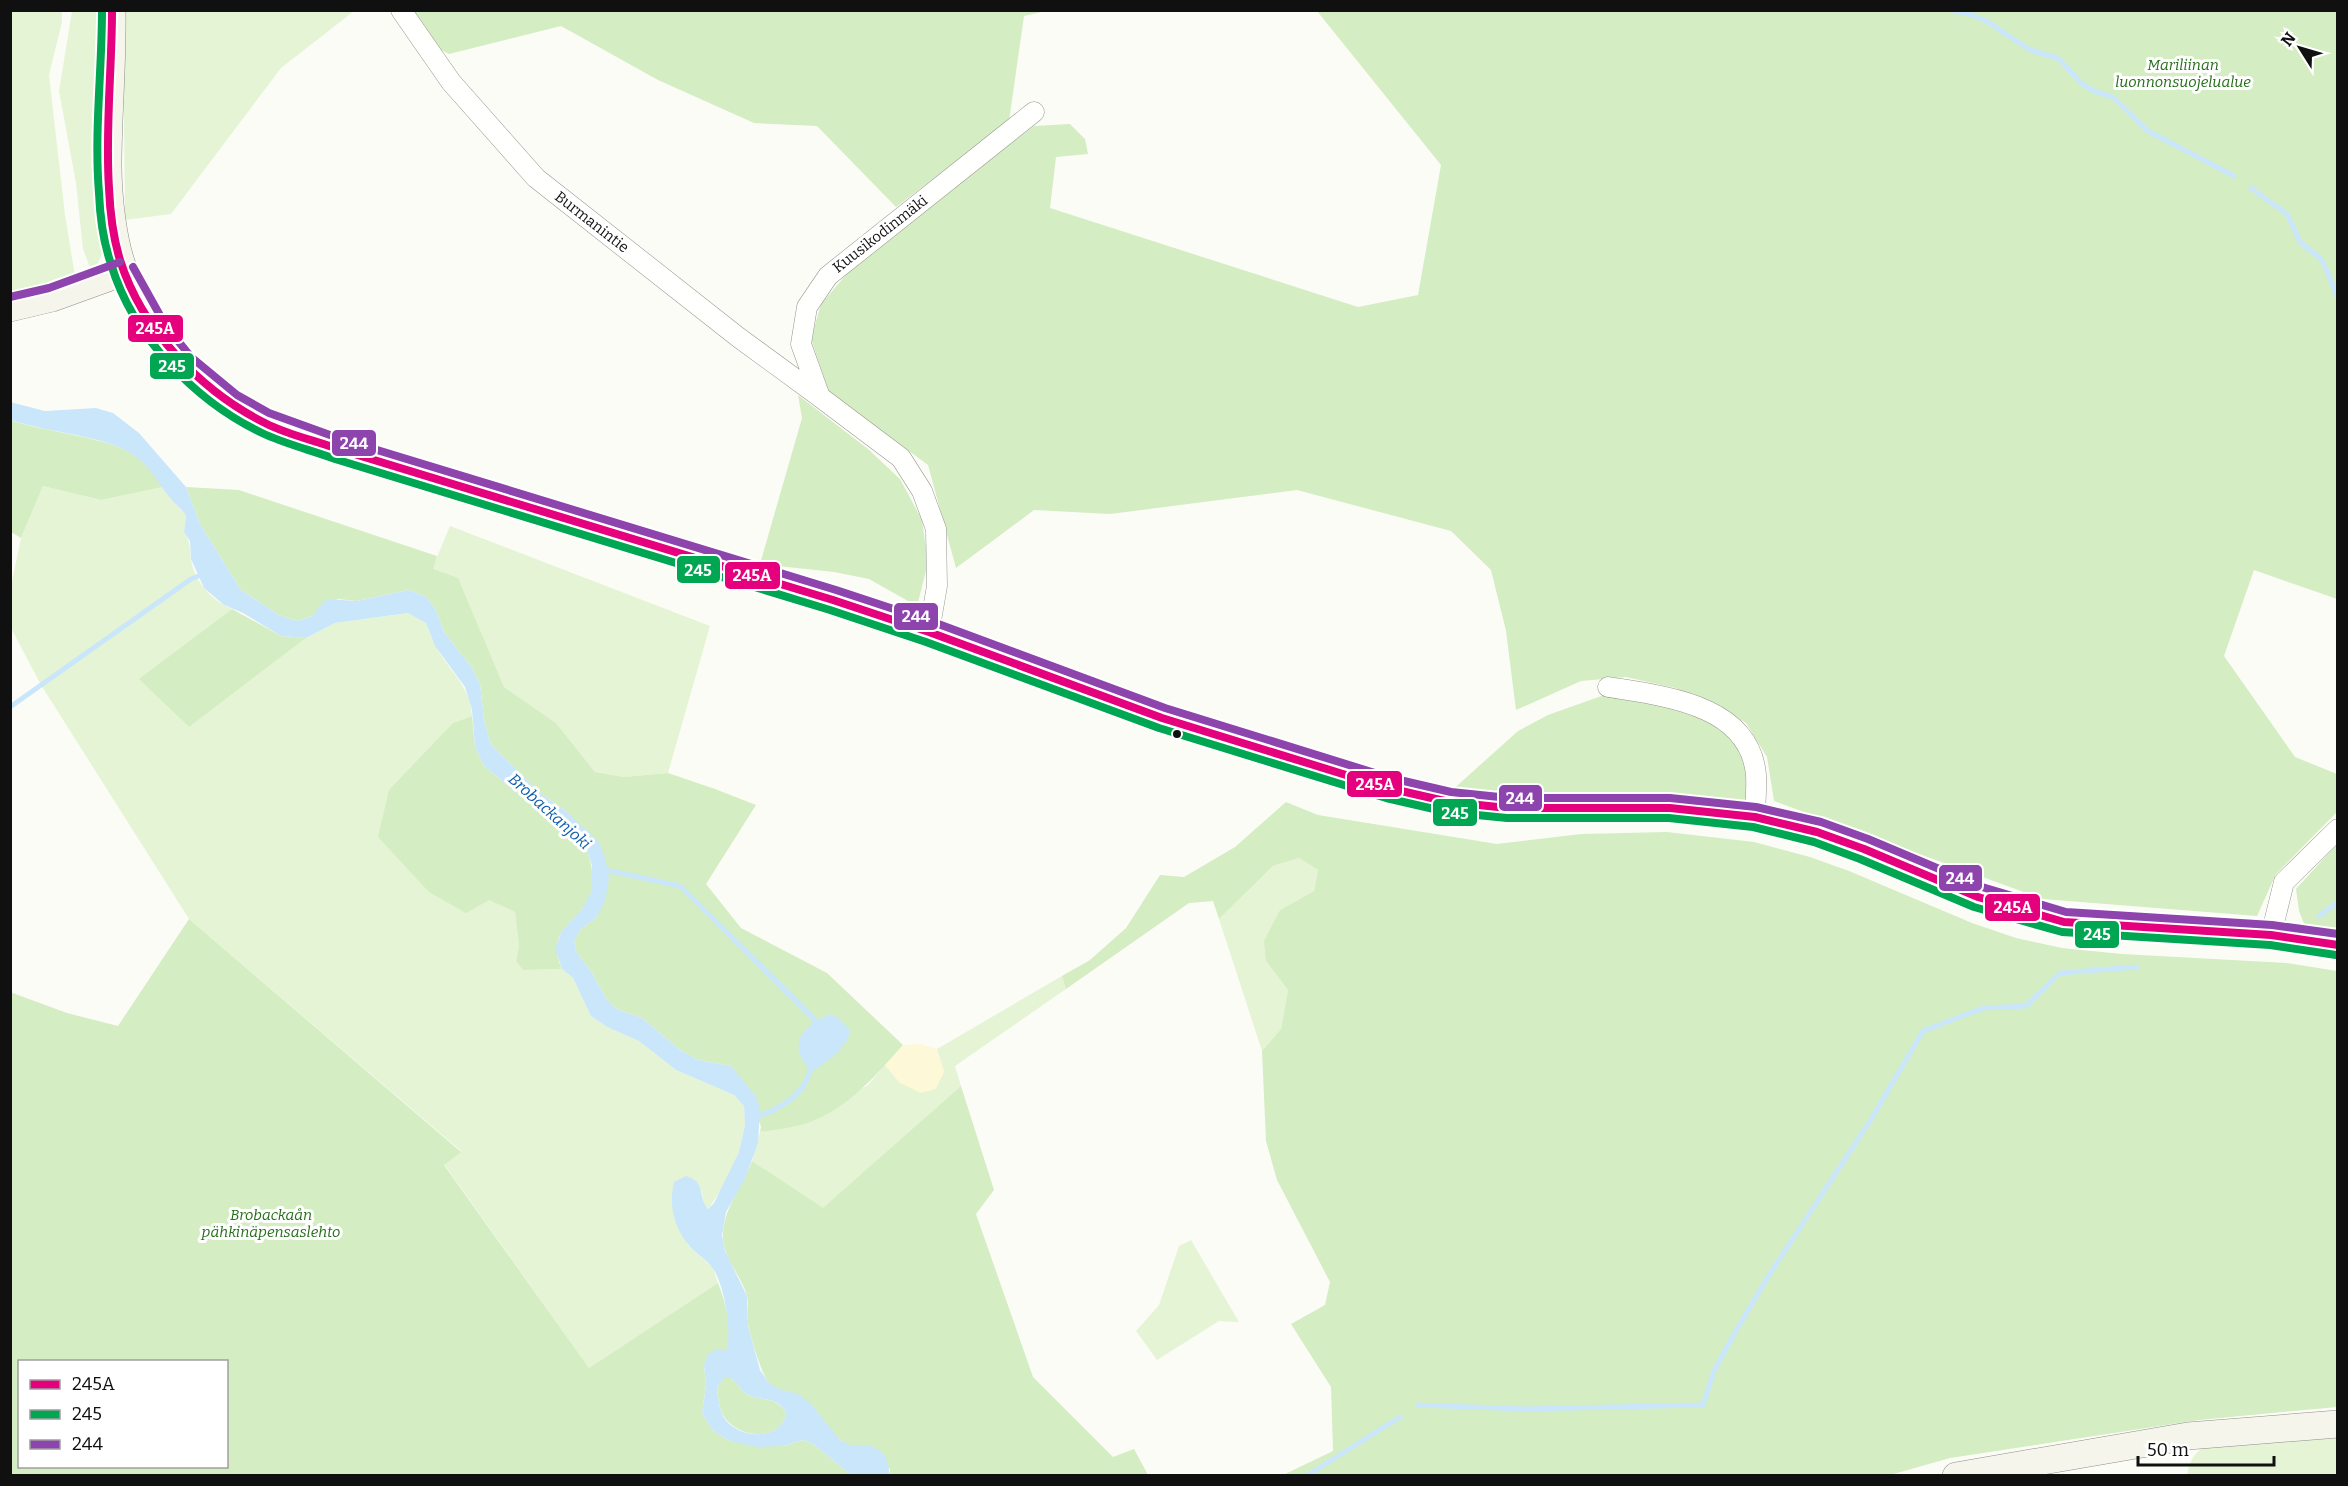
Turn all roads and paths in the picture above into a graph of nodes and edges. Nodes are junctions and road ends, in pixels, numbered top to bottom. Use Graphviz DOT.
graph roads {
  1 [pos="112,10"];
  2 [pos="401,10"];
  3 [pos="1034,112"];
  4 [pos="124,272"];
  5 [pos="10,308"];
  6 [pos="820,397"];
  7 [pos="928,632"];
  8 [pos="1608,687"];
  9 [pos="1755,817"];
  10 [pos="2337,830"];
  11 [pos="2271,935"];
  12 [pos="2337,945"];
  13 [pos="2337,1424"];
  14 [pos="1956,1476"];
  1 -- 4 [label="street"];
  2 -- 6 [label="street, Burmanintie"];
  3 -- 6 [label="street, Kuusikodinmäki"];
  4 -- 5 [label="street"];
  4 -- 7 [label="street"];
  6 -- 7 [label="street"];
  7 -- 9 [label="street"];
  8 -- 9 [label="street"];
  9 -- 11 [label="street"];
  10 -- 11 [label="street"];
  11 -- 12 [label="street"];
  13 -- 14 [label="street"];
}
